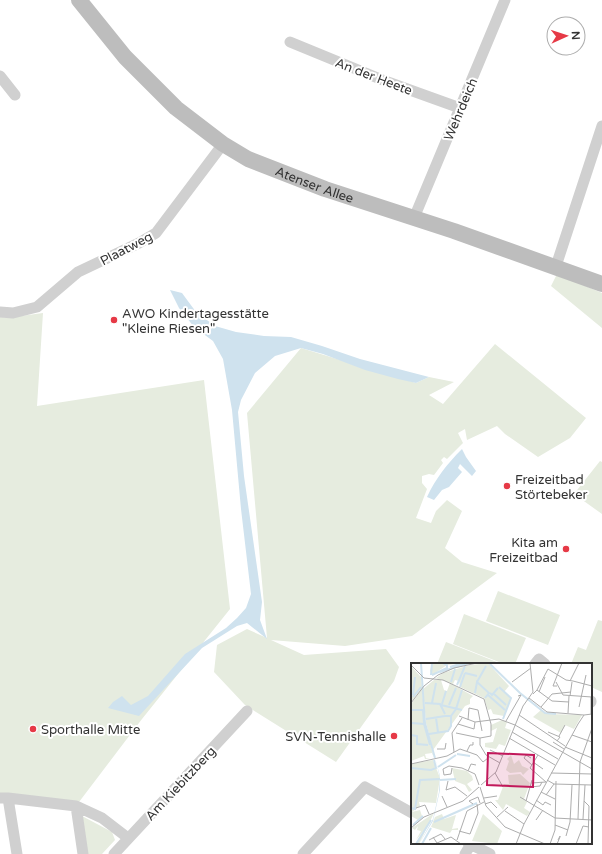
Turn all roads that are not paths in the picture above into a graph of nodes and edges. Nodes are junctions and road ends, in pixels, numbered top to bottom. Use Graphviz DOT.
graph roads {
  1 [pos="79,0"];
  2 [pos="505,0"];
  3 [pos="290,42"];
  4 [pos="0,76"];
  5 [pos="15,95"];
  6 [pos="460,108"];
  7 [pos="602,126"];
  8 [pos="223,144"];
  9 [pos="414,218"];
  10 [pos="556,266"];
  11 [pos="602,284"];
  12 [pos="0,312"];
  13 [pos="536,663"];
  14 [pos="544,663"];
  15 [pos="247,711"];
  16 [pos="4,798"];
  17 [pos="76,806"];
  18 [pos="411,812"];
  19 [pos="128,838"];
  20 [pos="470,844"];
  21 [pos="17,854"];
  22 [pos="83,854"];
  23 [pos="114,854"];
  24 [pos="303,854"];
  25 [pos="464,854"];
  26 [pos="490,854"];
  1 -- 8 [label="street, Atenser Allee"];
  2 -- 6 [label="street, Wehrdeich"];
  3 -- 6 [label="street, An der Heete"];
  4 -- 5 [label="street"];
  6 -- 9 [label="street, Wehrdeich"];
  7 -- 10 [label="street"];
  8 -- 9 [label="street, Atenser Allee"];
  8 -- 12 [label="street, Plaatweg"];
  9 -- 10 [label="street, Atenser Allee"];
  10 -- 11 [label="street, Atenser Allee"];
  13 -- 14 [label="street"];
  15 -- 19 [label="street, Am Kiebitzberg"];
  16 -- 17 [label="street"];
  16 -- 21 [label="street"];
  17 -- 19 [label="street"];
  17 -- 22 [label="street"];
  18 -- 24 [label="street"];
  19 -- 23 [label="street, Am Kiebitzberg"];
  20 -- 25 [label="street"];
  20 -- 26 [label="street"];
}
